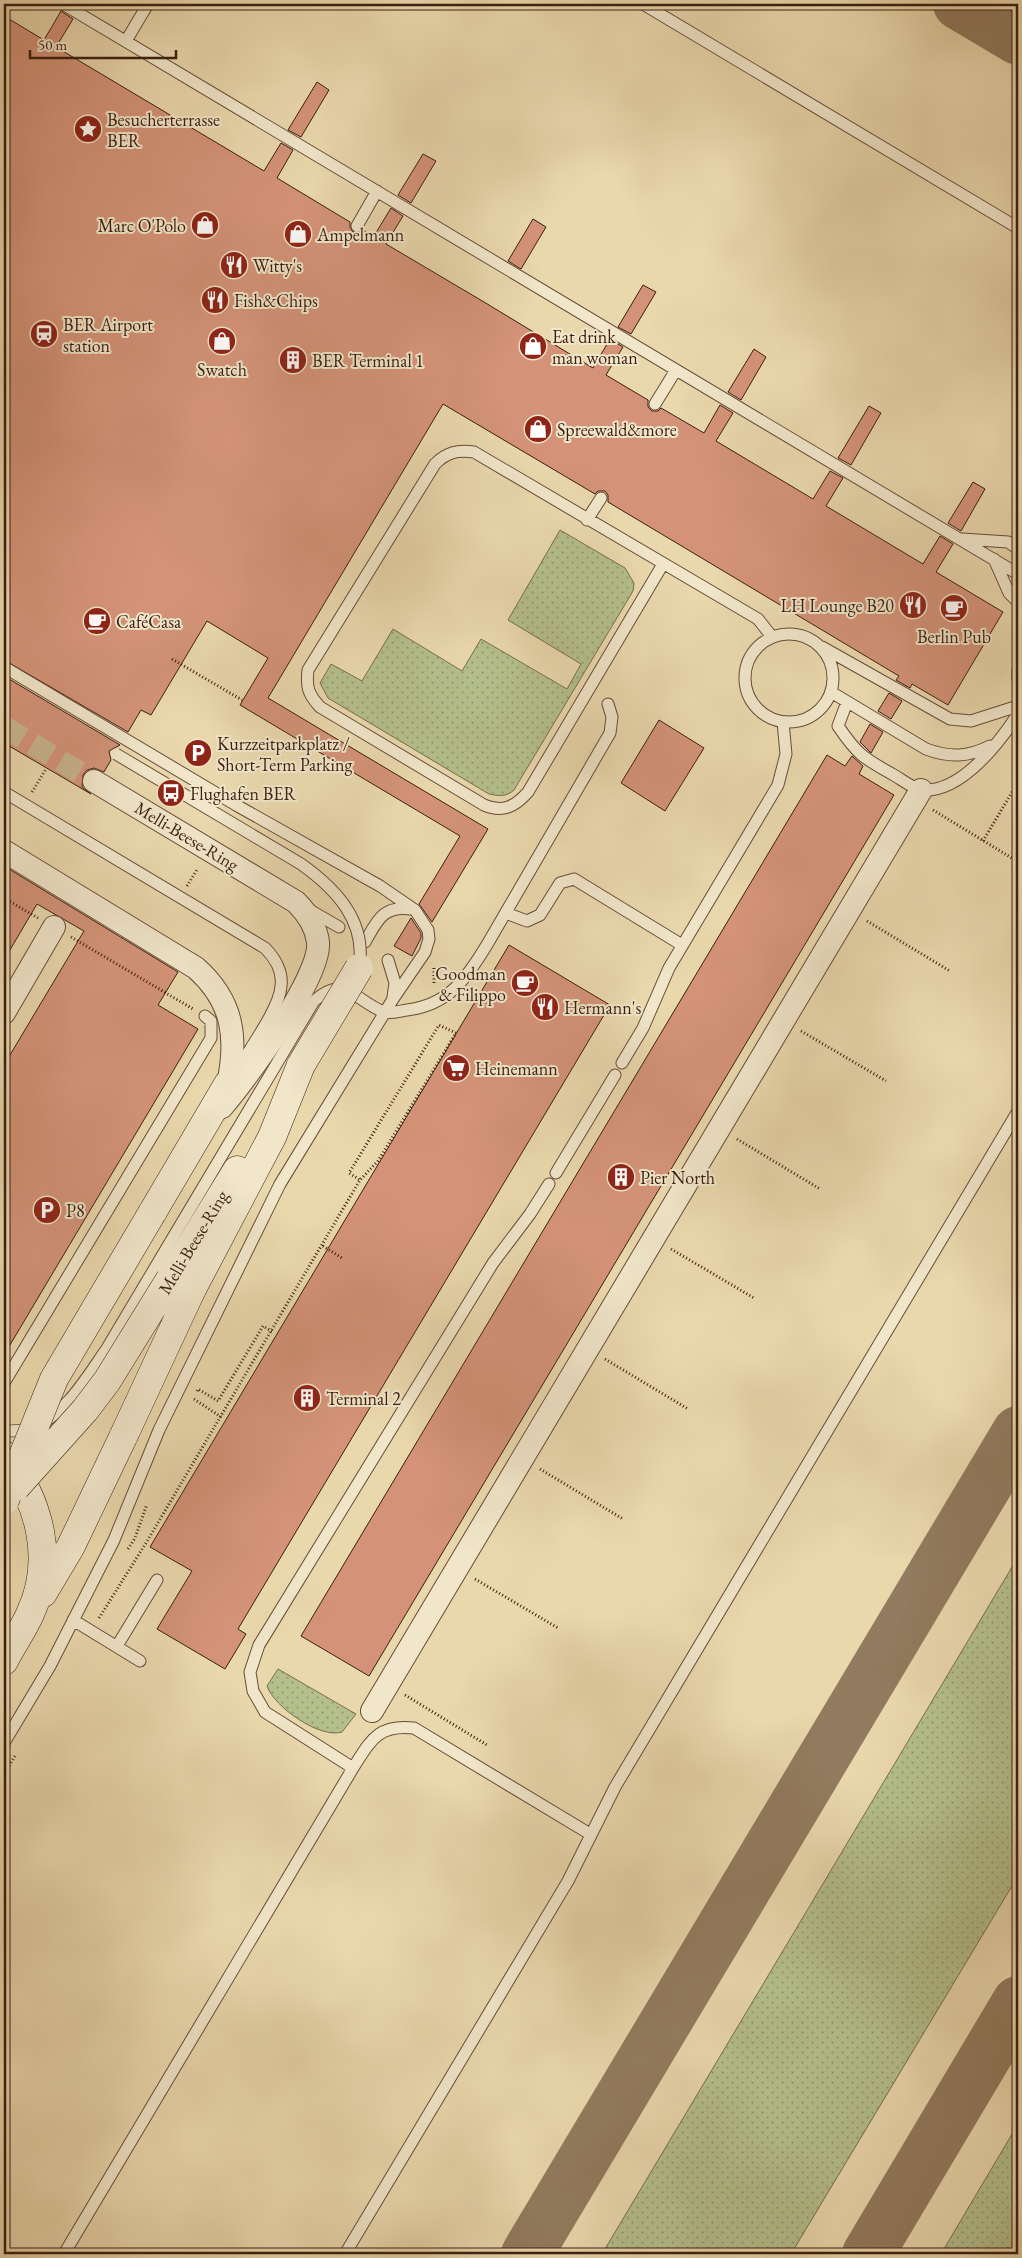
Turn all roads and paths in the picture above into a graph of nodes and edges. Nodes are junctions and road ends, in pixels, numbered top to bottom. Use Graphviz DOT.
graph roads {
  1 [pos="63,4"];
  2 [pos="148,4"];
  3 [pos="643,4"];
  4 [pos="126,41"];
  5 [pos="377,191"];
  6 [pos="357,226"];
  7 [pos="1018,228"];
  8 [pos="676,370"];
  9 [pos="655,404"];
  10 [pos="601,498"];
  11 [pos="587,520"];
  12 [pos="960,539"];
  13 [pos="1018,549"];
  14 [pos="994,559"];
  15 [pos="663,564"];
  16 [pos="1018,574"];
  17 [pos="1018,602"];
  18 [pos="772,637"];
  19 [pos="818,644"];
  20 [pos="172,659"];
  21 [pos="4,667"];
  22 [pos="1018,671"];
  23 [pos="1018,680"];
  24 [pos="831,692"];
  25 [pos="242,700"];
  26 [pos="847,702"];
  27 [pos="608,704"];
  28 [pos="1018,706"];
  29 [pos="1018,714"];
  30 [pos="783,722"];
  31 [pos="996,743"];
  32 [pos="116,754"];
  33 [pos="46,769"];
  34 [pos="94,781"];
  35 [pos="1018,782"];
  36 [pos="4,792"];
  37 [pos="918,795"];
  38 [pos="24,804"];
  39 [pos="983,841"];
  40 [pos="4,851"];
  41 [pos="1015,860"];
  42 [pos="4,898"];
  43 [pos="296,902"];
  44 [pos="415,910"];
  45 [pos="849,910"];
  46 [pos="506,913"];
  47 [pos="54,927"];
  48 [pos="339,927"];
  49 [pos="682,945"];
  50 [pos="362,955"];
  51 [pos="388,960"];
  52 [pos="950,971"];
  53 [pos="393,999"];
  54 [pos="385,1012"];
  55 [pos="4,1013"];
  56 [pos="205,1016"];
  57 [pos="784,1020"];
  58 [pos="622,1063"];
  59 [pos="301,1064"];
  60 [pos="615,1075"];
  61 [pos="886,1081"];
  62 [pos="227,1092"];
  63 [pos="1018,1111"];
  64 [pos="719,1129"];
  65 [pos="556,1173"];
  66 [pos="360,1180"];
  67 [pos="549,1184"];
  68 [pos="820,1189"];
  69 [pos="654,1238"];
  70 [pos="323,1246"];
  71 [pos="342,1258"];
  72 [pos="754,1298"];
  73 [pos="273,1332"];
  74 [pos="588,1349"];
  75 [pos="4,1383"];
  76 [pos="688,1409"];
  77 [pos="221,1416"];
  78 [pos="4,1431"];
  79 [pos="4,1456"];
  80 [pos="522,1458"];
  81 [pos="4,1501"];
  82 [pos="623,1519"];
  83 [pos="457,1568"];
  84 [pos="157,1580"];
  85 [pos="31,1613"];
  86 [pos="72,1620"];
  87 [pos="558,1628"];
  88 [pos="90,1630"];
  89 [pos="117,1646"];
  90 [pos="4,1661"];
  91 [pos="140,1661"];
  92 [pos="388,1684"];
  93 [pos="372,1710"];
  94 [pos="4,1743"];
  95 [pos="488,1746"];
  96 [pos="354,1768"];
  97 [pos="590,1834"];
  98 [pos="64,2254"];
  99 [pos="345,2254"];
  1 -- 4 [label="lane"];
  2 -- 4 [label="lane"];
  3 -- 7 [label="lane"];
  4 -- 5 [label="lane"];
  5 -- 6 [label="lane"];
  5 -- 8 [label="lane"];
  8 -- 9 [label="lane"];
  8 -- 12 [label="lane"];
  10 -- 11 [label="lane"];
  11 -- 15 [label="lane"];
  11 -- 15 [label="lane"];
  12 -- 13 [label="lane"];
  12 -- 14 [label="lane"];
  14 -- 16 [label="lane"];
  14 -- 17 [label="lane"];
  15 -- 18 [label="lane"];
  18 -- 19 [label="lane"];
  18 -- 30 [label="lane"];
  19 -- 24 [label="lane"];
  19 -- 28 [label="lane"];
  20 -- 25 [label="path"];
  21 -- 44 [label="lane"];
  22 -- 23 [label="lane"];
  24 -- 26 [label="lane"];
  24 -- 30 [label="lane"];
  26 -- 31 [label="lane"];
  26 -- 37 [label="lane"];
  27 -- 46 [label="lane"];
  29 -- 31 [label="lane"];
  30 -- 49 [label="lane"];
  31 -- 37 [label="lane"];
  32 -- 50 [label="lane, bridge"];
  33 -- 38 [label="path"];
  34 -- 43 [label="street, Melli-Beese-Ring"];
  35 -- 39 [label="path"];
  36 -- 38 [label="lane, Melli-Beese-Ring"];
  37 -- 39 [label="path"];
  37 -- 45 [label="street"];
  38 -- 62 [label="lane, Melli-Beese-Ring"];
  39 -- 41 [label="path"];
  40 -- 62 [label="street, Melli-Beese-Ring"];
  42 -- 47 [label="path"];
  43 -- 48 [label="lane"];
  43 -- 62 [label="street, Melli-Beese-Ring"];
  44 -- 50 [label="lane"];
  44 -- 53 [label="lane"];
  45 -- 52 [label="path"];
  45 -- 57 [label="street"];
  46 -- 49 [label="lane"];
  46 -- 54 [label="lane"];
  47 -- 55 [label="street"];
  47 -- 56 [label="path"];
  49 -- 58 [label="lane"];
  50 -- 59 [label="street, Melli-Beese-Ring, bridge"];
  51 -- 53 [label="lane"];
  53 -- 54 [label="lane"];
  54 -- 78 [label="lane"];
  54 -- 86 [label="lane"];
  56 -- 75 [label="lane"];
  57 -- 61 [label="path"];
  57 -- 64 [label="street"];
  59 -- 81 [label="street, Melli-Beese-Ring, bridge"];
  59 -- 85 [label="street, bridge"];
  60 -- 65 [label="lane"];
  62 -- 81 [label="street, Melli-Beese-Ring, bridge"];
  63 -- 97 [label="lane"];
  64 -- 68 [label="path"];
  64 -- 69 [label="street"];
  66 -- 66 [label="path"];
  66 -- 70 [label="path"];
  67 -- 96 [label="lane"];
  69 -- 72 [label="path"];
  69 -- 74 [label="street"];
  70 -- 71 [label="path"];
  70 -- 73 [label="path"];
  73 -- 77 [label="path"];
  73 -- 77 [label="path"];
  74 -- 76 [label="path"];
  74 -- 80 [label="street"];
  77 -- 88 [label="path"];
  79 -- 85 [label="street"];
  80 -- 82 [label="path"];
  80 -- 83 [label="street"];
  83 -- 87 [label="path"];
  83 -- 92 [label="street"];
  84 -- 89 [label="lane"];
  85 -- 90 [label="street"];
  86 -- 88 [label="lane"];
  86 -- 94 [label="lane"];
  88 -- 89 [label="lane"];
  89 -- 91 [label="lane"];
  92 -- 93 [label="street"];
  92 -- 95 [label="path"];
  96 -- 97 [label="lane"];
  96 -- 98 [label="lane"];
  97 -- 99 [label="lane"];
}
